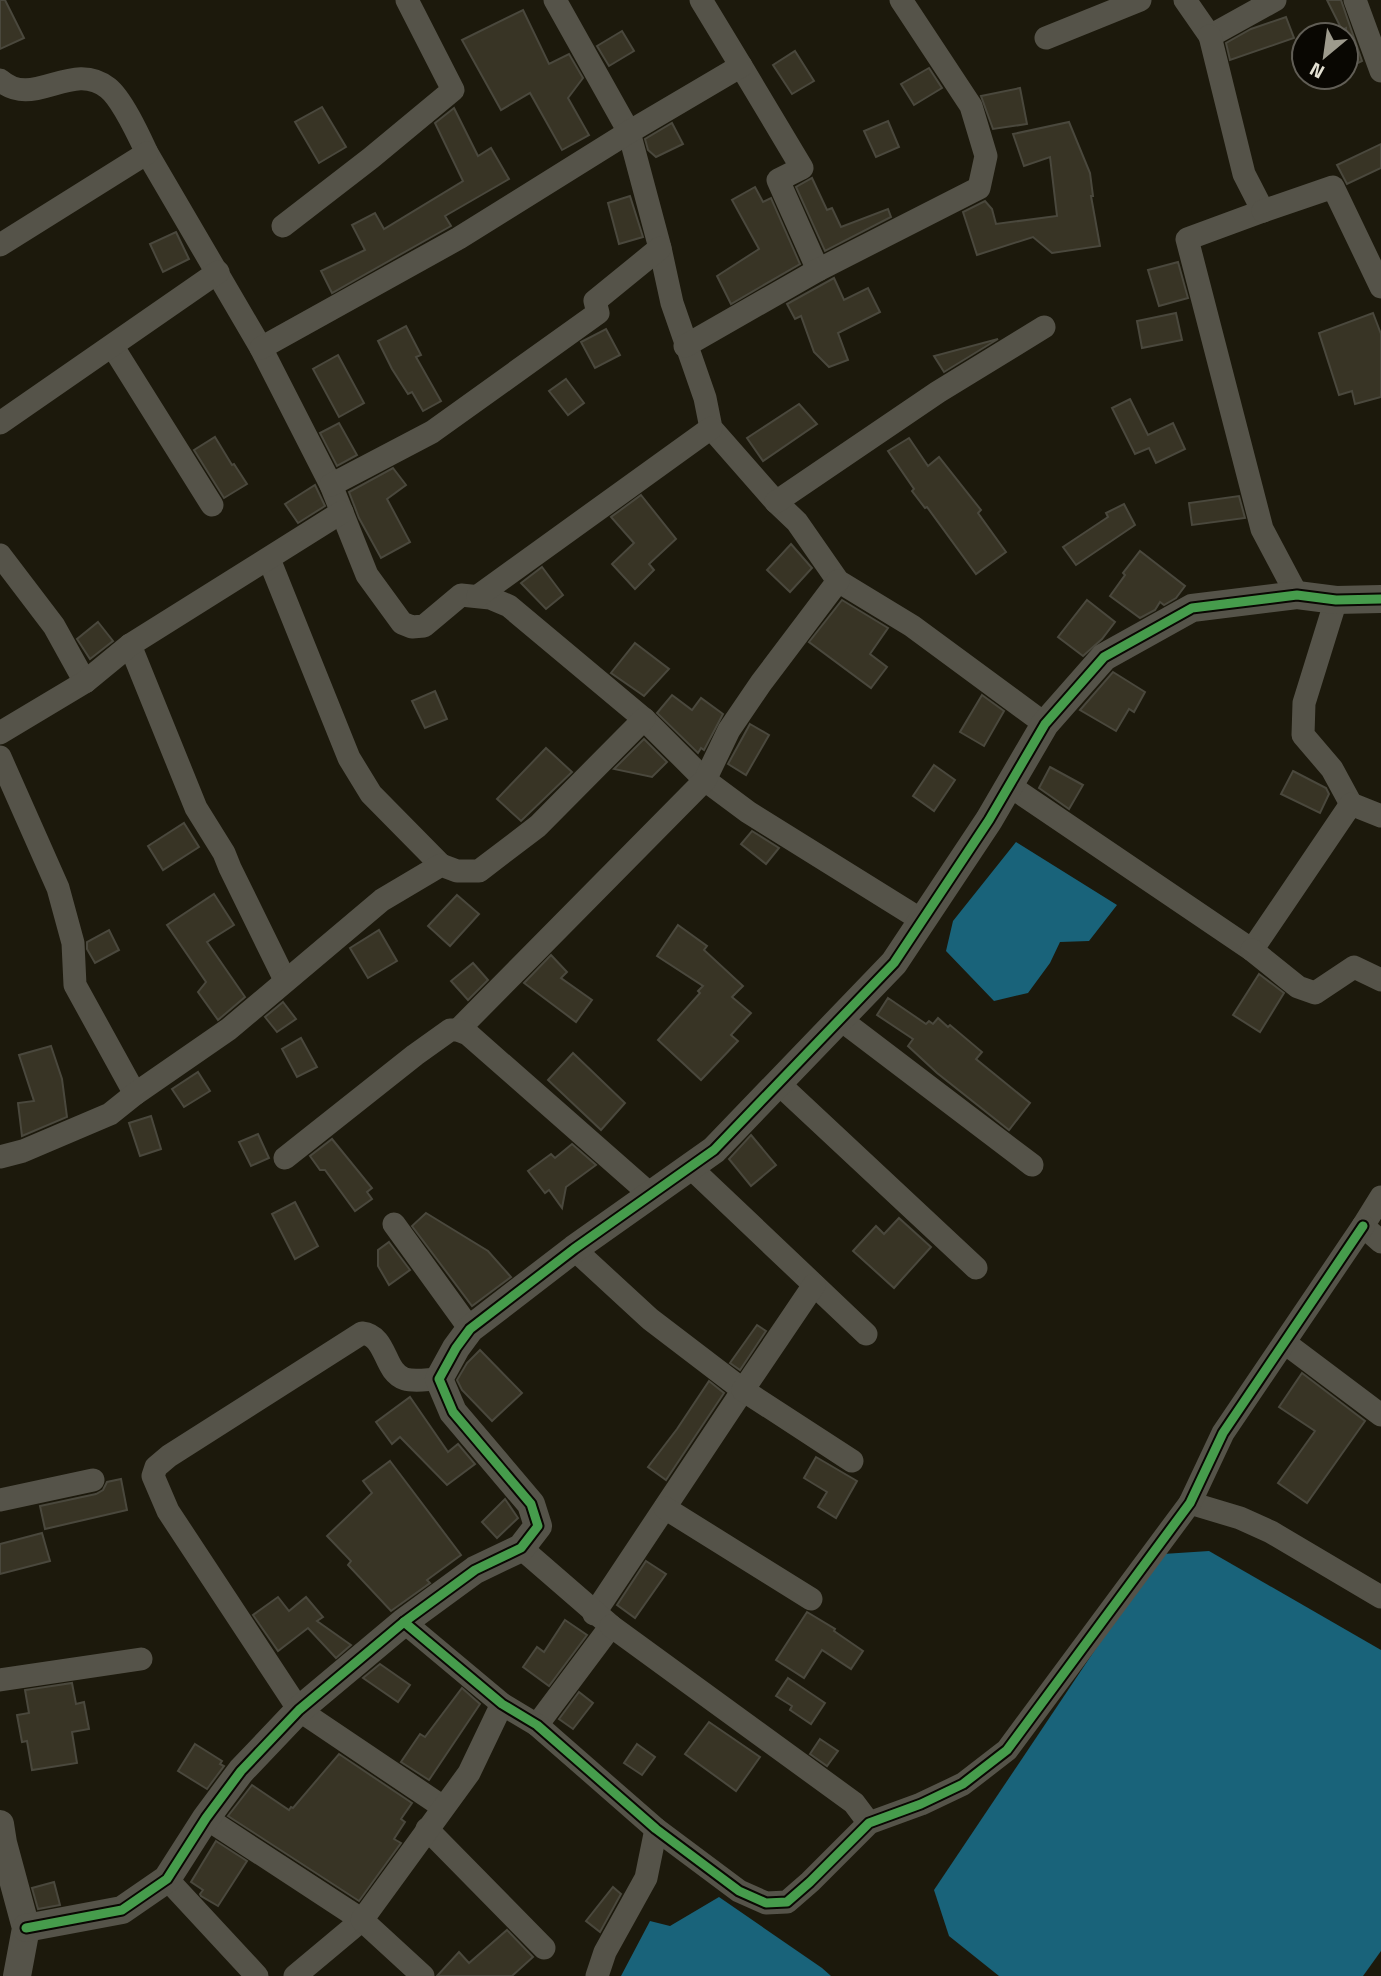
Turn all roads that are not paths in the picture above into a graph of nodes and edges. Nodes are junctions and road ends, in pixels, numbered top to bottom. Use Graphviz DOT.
graph roads {
  1 [pos="407,0"];
  2 [pos="555,0"];
  3 [pos="701,0"];
  4 [pos="901,0"];
  5 [pos="1140,0"];
  6 [pos="1185,0"];
  7 [pos="1275,0"];
  8 [pos="1355,0"];
  9 [pos="1210,36"];
  10 [pos="1046,38"];
  11 [pos="741,66"];
  12 [pos="1381,71"];
  13 [pos="0,80"];
  14 [pos="629,132"];
  15 [pos="147,153"];
  16 [pos="1263,211"];
  17 [pos="283,226"];
  18 [pos="0,246"];
  19 [pos="660,248"];
  20 [pos="818,270"];
  21 [pos="218,272"];
  22 [pos="1381,287"];
  23 [pos="1044,327"];
  24 [pos="685,346"];
  25 [pos="113,347"];
  26 [pos="261,348"];
  27 [pos="0,423"];
  28 [pos="711,428"];
  29 [pos="331,485"];
  30 [pos="776,502"];
  31 [pos="212,505"];
  32 [pos="342,512"];
  33 [pos="0,555"];
  34 [pos="269,559"];
  35 [pos="838,581"];
  36 [pos="1297,595"];
  37 [pos="478,596"];
  38 [pos="1381,599"];
  39 [pos="1336,600"];
  40 [pos="130,645"];
  41 [pos="85,682"];
  42 [pos="644,719"];
  43 [pos="1045,724"];
  44 [pos="0,733"];
  45 [pos="0,757"];
  46 [pos="705,780"];
  47 [pos="1010,786"];
  48 [pos="1351,804"];
  49 [pos="1381,816"];
  50 [pos="441,864"];
  51 [pos="923,921"];
  52 [pos="1252,950"];
  53 [pos="285,980"];
  54 [pos="1381,980"];
  55 [pos="841,1019"];
  56 [pos="458,1030"];
  57 [pos="778,1083"];
  58 [pos="135,1094"];
  59 [pos="0,1157"];
  60 [pos="285,1158"];
  61 [pos="1032,1165"];
  62 [pos="690,1167"];
  63 [pos="651,1195"];
  64 [pos="1381,1197"];
  65 [pos="394,1224"];
  66 [pos="1363,1226"];
  67 [pos="1381,1242"];
  68 [pos="574,1249"];
  69 [pos="976,1268"];
  70 [pos="814,1284"];
  71 [pos="470,1329"];
  72 [pos="866,1334"];
  73 [pos="1285,1343"];
  74 [pos="439,1379"];
  75 [pos="743,1390"];
  76 [pos="1381,1415"];
  77 [pos="852,1461"];
  78 [pos="93,1480"];
  79 [pos="0,1500"];
  80 [pos="1190,1503"];
  81 [pos="665,1508"];
  82 [pos="521,1548"];
  83 [pos="1381,1597"];
  84 [pos="811,1599"];
  85 [pos="602,1620"];
  86 [pos="404,1622"];
  87 [pos="141,1659"];
  88 [pos="0,1680"];
  89 [pos="502,1704"];
  90 [pos="299,1710"];
  91 [pos="537,1724"];
  92 [pos="443,1807"];
  93 [pos="206,1818"];
  94 [pos="869,1823"];
  95 [pos="427,1829"];
  96 [pos="656,1829"];
  97 [pos="1,1837"];
  98 [pos="167,1878"];
  99 [pos="362,1920"];
  100 [pos="26,1928"];
  101 [pos="544,1948"];
  102 [pos="17,1976"];
  103 [pos="257,1976"];
  104 [pos="295,1976"];
  105 [pos="423,1976"];
  106 [pos="597,1976"];
  1 -- 17 [label="street"];
  2 -- 14 [label="street"];
  3 -- 11 [label="street"];
  4 -- 20 [label="street"];
  5 -- 10 [label="street"];
  6 -- 9 [label="street"];
  7 -- 9 [label="street"];
  8 -- 12 [label="street"];
  9 -- 16 [label="street"];
  11 -- 14 [label="street"];
  11 -- 20 [label="street"];
  13 -- 15 [label="street"];
  14 -- 19 [label="street"];
  14 -- 26 [label="street"];
  15 -- 18 [label="street"];
  15 -- 21 [label="street"];
  16 -- 22 [label="street"];
  16 -- 36 [label="street"];
  19 -- 24 [label="street"];
  19 -- 29 [label="street"];
  20 -- 24 [label="street"];
  21 -- 25 [label="street"];
  21 -- 26 [label="street"];
  23 -- 30 [label="street"];
  24 -- 28 [label="street"];
  25 -- 27 [label="street"];
  25 -- 31 [label="street"];
  26 -- 29 [label="street"];
  28 -- 30 [label="street"];
  28 -- 37 [label="street"];
  29 -- 32 [label="street"];
  30 -- 35 [label="street"];
  32 -- 34 [label="street"];
  32 -- 37 [label="street"];
  33 -- 41 [label="street"];
  34 -- 40 [label="street"];
  34 -- 50 [label="street"];
  35 -- 43 [label="street"];
  35 -- 46 [label="street"];
  36 -- 39 [label="street"];
  36 -- 43 [label="street"];
  37 -- 42 [label="street"];
  38 -- 39 [label="street"];
  39 -- 48 [label="street"];
  40 -- 41 [label="street"];
  40 -- 53 [label="street"];
  41 -- 44 [label="street"];
  42 -- 46 [label="street"];
  42 -- 50 [label="street"];
  43 -- 47 [label="street"];
  45 -- 58 [label="street"];
  46 -- 51 [label="street"];
  46 -- 56 [label="street"];
  47 -- 51 [label="street"];
  47 -- 52 [label="street"];
  48 -- 49 [label="street"];
  48 -- 52 [label="street"];
  50 -- 53 [label="street"];
  51 -- 55 [label="street"];
  52 -- 54 [label="street"];
  53 -- 58 [label="street"];
  55 -- 57 [label="street"];
  55 -- 61 [label="street"];
  56 -- 60 [label="street"];
  56 -- 63 [label="street"];
  57 -- 62 [label="street"];
  57 -- 69 [label="street"];
  58 -- 59 [label="street"];
  62 -- 63 [label="street"];
  62 -- 70 [label="street"];
  63 -- 68 [label="street"];
  64 -- 66 [label="street"];
  65 -- 71 [label="street"];
  66 -- 67 [label="street"];
  66 -- 73 [label="street"];
  68 -- 71 [label="street"];
  68 -- 75 [label="street"];
  70 -- 72 [label="street"];
  70 -- 75 [label="street"];
  71 -- 74 [label="street"];
  73 -- 76 [label="street"];
  73 -- 80 [label="street"];
  74 -- 82 [label="street"];
  74 -- 90 [label="street"];
  75 -- 77 [label="street"];
  75 -- 81 [label="street"];
  78 -- 79 [label="street"];
  80 -- 83 [label="street"];
  80 -- 94 [label="street"];
  81 -- 84 [label="street"];
  81 -- 85 [label="street"];
  82 -- 85 [label="street"];
  82 -- 86 [label="street"];
  85 -- 91 [label="street"];
  85 -- 94 [label="street"];
  86 -- 89 [label="street"];
  86 -- 90 [label="street"];
  87 -- 88 [label="street"];
  89 -- 91 [label="street"];
  89 -- 92 [label="street"];
  90 -- 92 [label="street"];
  90 -- 93 [label="street"];
  91 -- 96 [label="street"];
  92 -- 95 [label="street"];
  93 -- 98 [label="street"];
  93 -- 99 [label="street"];
  94 -- 96 [label="street"];
  95 -- 99 [label="street"];
  95 -- 101 [label="street"];
  96 -- 106 [label="street"];
  97 -- 100 [label="street"];
  98 -- 100 [label="street"];
  98 -- 103 [label="street"];
  99 -- 104 [label="street"];
  99 -- 105 [label="street"];
  100 -- 102 [label="street"];
}
